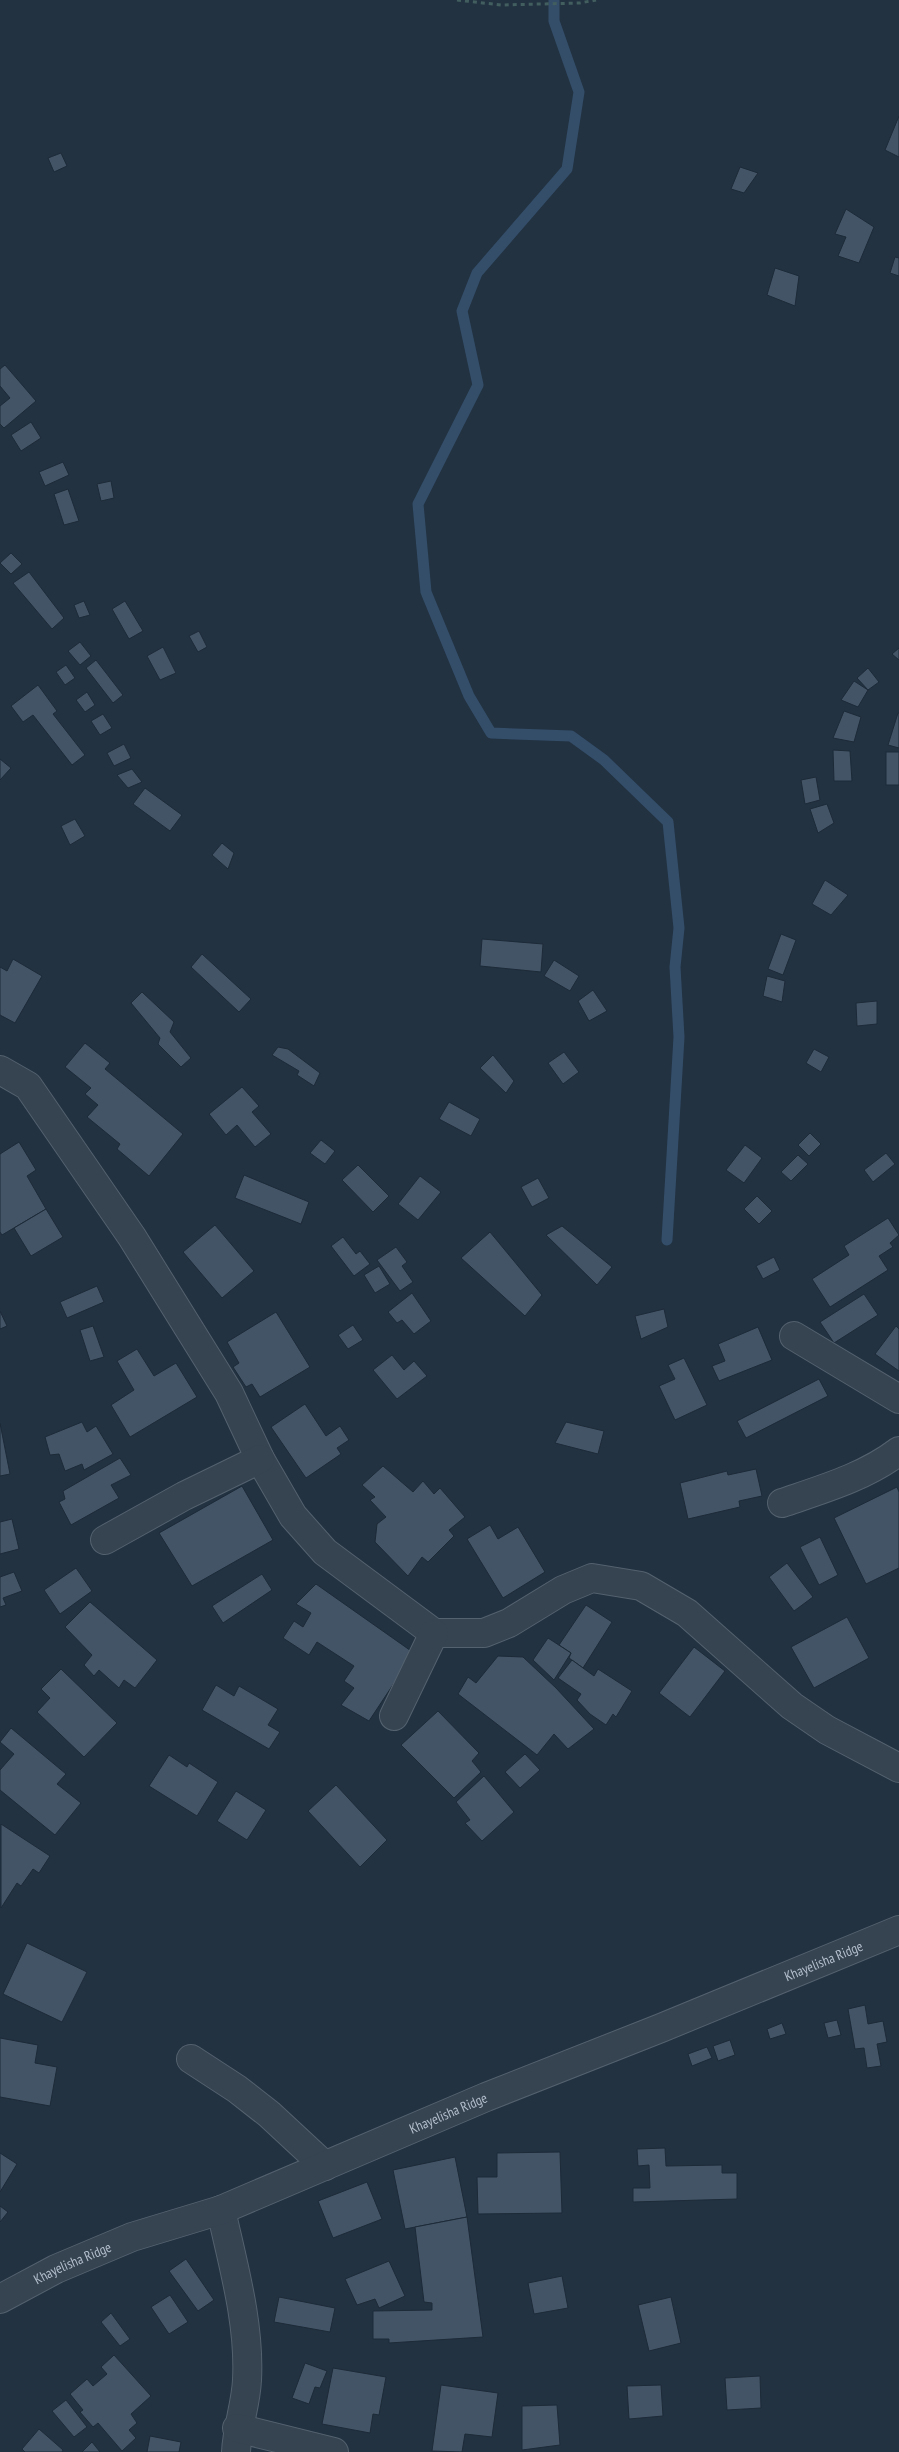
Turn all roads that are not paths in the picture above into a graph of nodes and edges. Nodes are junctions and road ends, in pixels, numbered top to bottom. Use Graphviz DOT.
graph roads {
  1 [pos="0,1070"];
  2 [pos="794,1336"];
  3 [pos="899,1399"];
  4 [pos="899,1451"];
  5 [pos="260,1459"];
  6 [pos="782,1503"];
  7 [pos="105,1540"];
  8 [pos="434,1633"];
  9 [pos="394,1716"];
  10 [pos="899,1768"];
  11 [pos="899,1930"];
  12 [pos="191,2059"];
  13 [pos="324,2166"];
  14 [pos="221,2210"];
  15 [pos="0,2300"];
  16 [pos="237,2440"];
  17 [pos="334,2452"];
  1 -- 5 [label="street"];
  2 -- 3 [label="street"];
  4 -- 6 [label="street"];
  5 -- 7 [label="street"];
  5 -- 8 [label="street"];
  8 -- 9 [label="street"];
  8 -- 10 [label="street"];
  11 -- 13 [label="street, Khayelisha Ridge"];
  12 -- 13 [label="street"];
  13 -- 14 [label="street, Khayelisha Ridge"];
  14 -- 15 [label="street, Khayelisha Ridge"];
  14 -- 16 [label="street"];
  16 -- 17 [label="street"];
}
